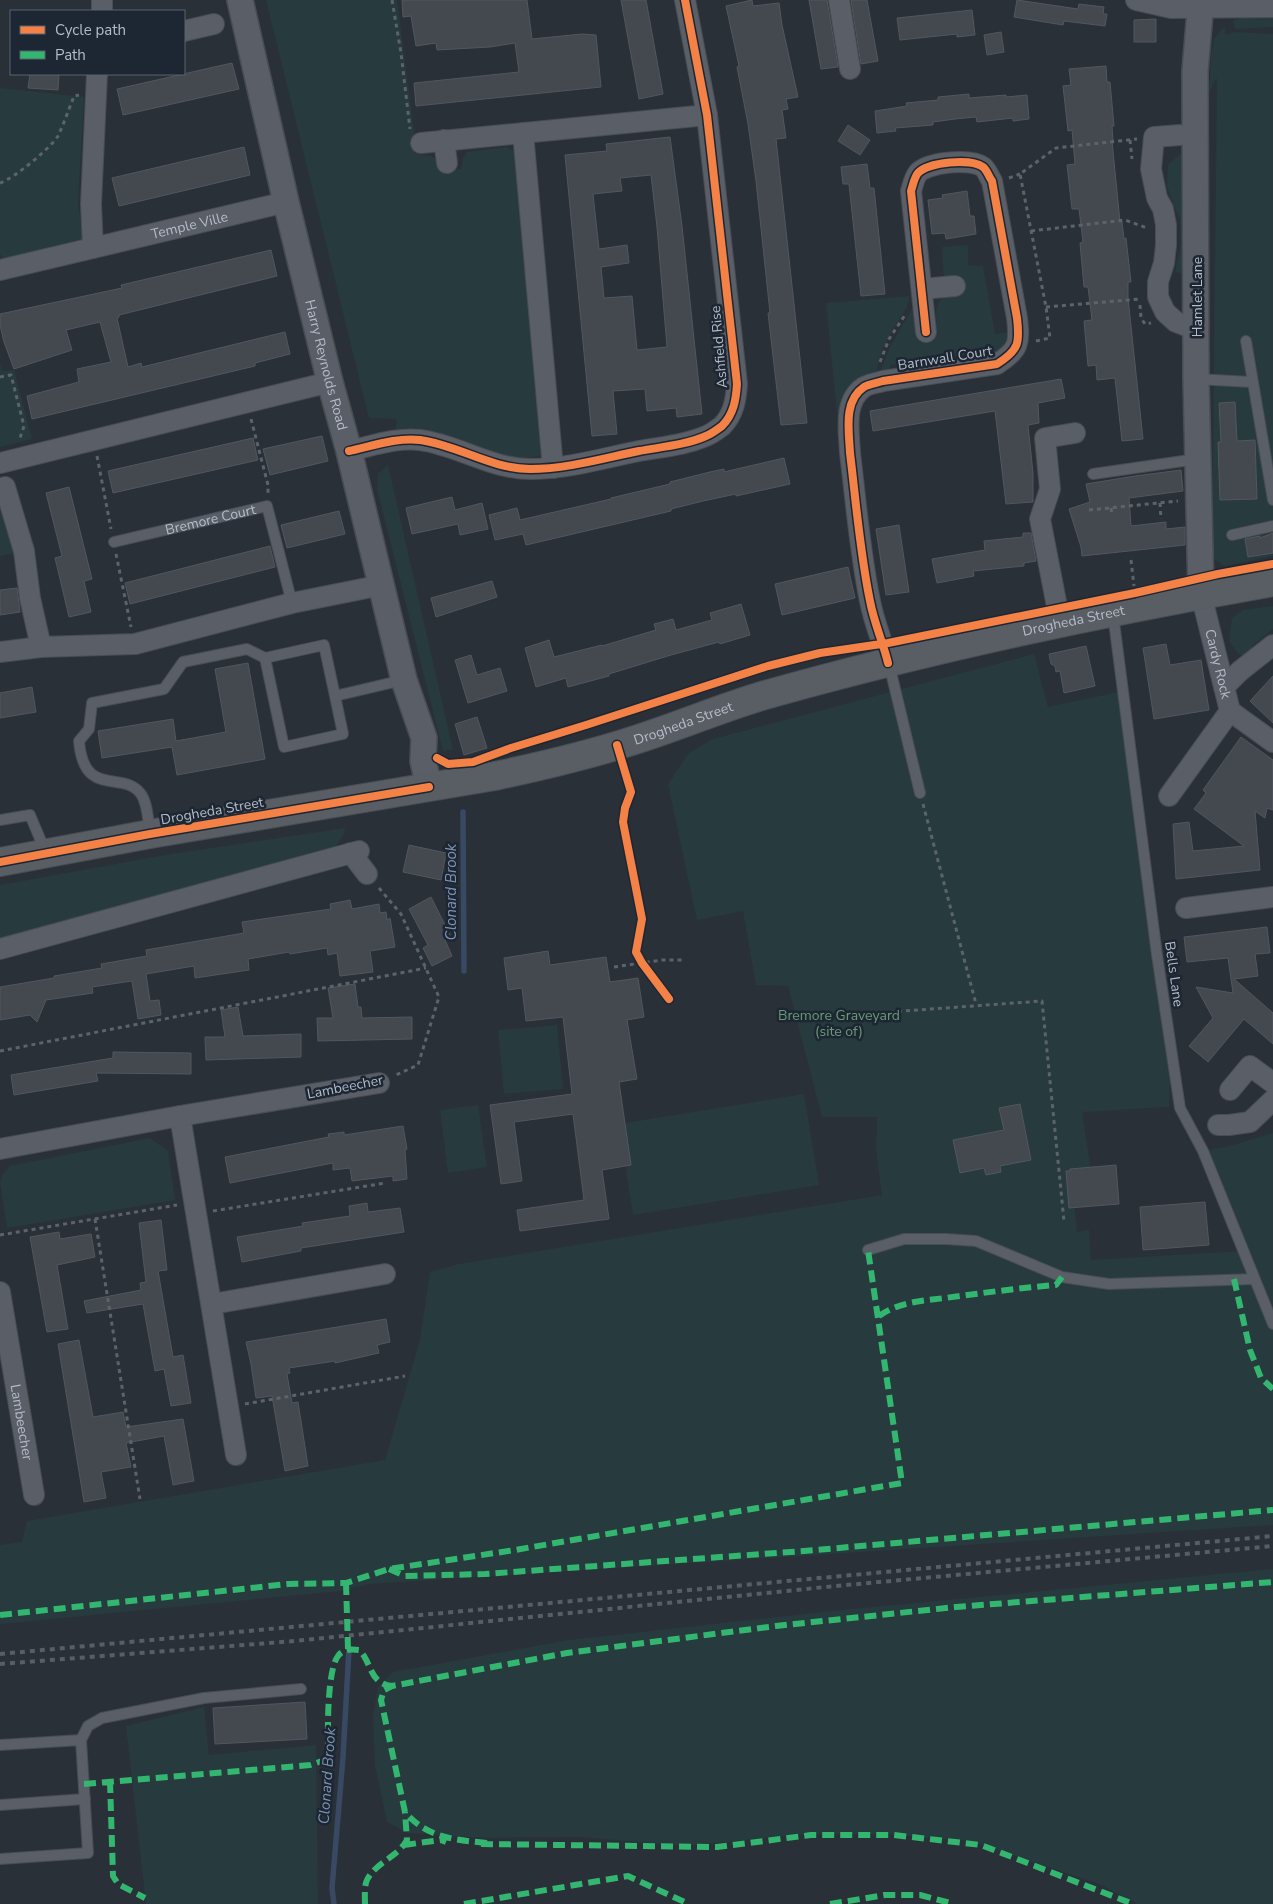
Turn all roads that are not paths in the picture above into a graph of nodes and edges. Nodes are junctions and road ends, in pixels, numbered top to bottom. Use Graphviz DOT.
graph roads {
  1 [pos="240,0"];
  2 [pos="685,0"];
  3 [pos="839,0"];
  4 [pos="1136,0"];
  5 [pos="1200,4"];
  6 [pos="1273,7"];
  7 [pos="214,24"];
  8 [pos="185,31"];
  9 [pos="850,69"];
  10 [pos="97,82"];
  11 [pos="707,115"];
  12 [pos="523,133"];
  13 [pos="1180,134"];
  14 [pos="444,140"];
  15 [pos="422,143"];
  16 [pos="447,163"];
  17 [pos="286,202"];
  18 [pos="93,248"];
  19 [pos="0,270"];
  20 [pos="955,286"];
  21 [pos="922,289"];
  22 [pos="1196,330"];
  23 [pos="926,332"];
  24 [pos="1246,341"];
  25 [pos="1196,379"];
  26 [pos="330,382"];
  27 [pos="1251,382"];
  28 [pos="1075,433"];
  29 [pos="349,451"];
  30 [pos="1197,459"];
  31 [pos="0,464"];
  32 [pos="554,468"];
  33 [pos="1093,474"];
  34 [pos="5,487"];
  35 [pos="1273,500"];
  36 [pos="1273,526"];
  37 [pos="1232,535"];
  38 [pos="114,542"];
  39 [pos="1273,582"];
  40 [pos="382,585"];
  41 [pos="1201,594"];
  42 [pos="1119,603"];
  43 [pos="292,604"];
  44 [pos="1060,622"];
  45 [pos="1273,646"];
  46 [pos="41,647"];
  47 [pos="0,652"];
  48 [pos="266,658"];
  49 [pos="888,663"];
  50 [pos="404,680"];
  51 [pos="1224,687"];
  52 [pos="335,696"];
  53 [pos="1230,711"];
  54 [pos="1273,742"];
  55 [pos="429,787"];
  56 [pos="920,792"];
  57 [pos="1168,796"];
  58 [pos="0,820"];
  59 [pos="150,834"];
  60 [pos="46,853"];
  61 [pos="0,862"];
  62 [pos="367,874"];
  63 [pos="1273,896"];
  64 [pos="1186,908"];
  65 [pos="0,949"];
  66 [pos="379,1083"];
  67 [pos="1273,1083"];
  68 [pos="1230,1090"];
  69 [pos="1272,1103"];
  70 [pos="180,1116"];
  71 [pos="1218,1125"];
  72 [pos="0,1149"];
  73 [pos="868,1250"];
  74 [pos="385,1274"];
  75 [pos="1254,1279"];
  76 [pos="0,1292"];
  77 [pos="212,1304"];
  78 [pos="1273,1324"];
  79 [pos="236,1455"];
  80 [pos="34,1495"];
  81 [pos="301,1689"];
  82 [pos="81,1740"];
  83 [pos="0,1745"];
  84 [pos="85,1799"];
  85 [pos="0,1805"];
  86 [pos="0,1859"];
  1 -- 17 [label="street, Harry Reynolds Road"];
  2 -- 11 [label="street, Ashfield Rise"];
  3 -- 9 [label="street"];
  4 -- 5 [label="street"];
  5 -- 6 [label="street"];
  5 -- 22 [label="street, Hamlet Lane"];
  7 -- 8 [label="street"];
  10 -- 18 [label="street"];
  11 -- 12 [label="street"];
  11 -- 32 [label="street, Ashfield Rise"];
  12 -- 14 [label="street"];
  12 -- 32 [label="street"];
  13 -- 22 [label="street"];
  14 -- 15 [label="street"];
  14 -- 16 [label="street"];
  17 -- 18 [label="street, Temple Ville"];
  17 -- 26 [label="street, Harry Reynolds Road"];
  18 -- 19 [label="street, Temple Ville"];
  20 -- 21 [label="street"];
  21 -- 23 [label="street, Barnwall Court"];
  21 -- 49 [label="street, Barnwall Court"];
  22 -- 25 [label="street, Hamlet Lane"];
  24 -- 27 [label="lane"];
  25 -- 27 [label="lane"];
  25 -- 30 [label="street, Hamlet Lane"];
  26 -- 29 [label="street, Harry Reynolds Road"];
  26 -- 31 [label="street"];
  27 -- 35 [label="lane"];
  28 -- 44 [label="street"];
  29 -- 32 [label="street, Ashfield Rise"];
  29 -- 40 [label="street, Harry Reynolds Road"];
  30 -- 33 [label="lane"];
  30 -- 41 [label="street, Hamlet Lane"];
  34 -- 46 [label="street"];
  36 -- 37 [label="lane"];
  38 -- 43 [label="lane, Bremore Court"];
  39 -- 41 [label="main road, Drogheda Street"];
  40 -- 43 [label="street"];
  40 -- 50 [label="street, Harry Reynolds Road"];
  41 -- 42 [label="main road, Drogheda Street"];
  41 -- 51 [label="street, Cardy Rock"];
  42 -- 44 [label="main road, Drogheda Street"];
  42 -- 75 [label="lane, Bells Lane"];
  43 -- 46 [label="street"];
  44 -- 49 [label="main road, Drogheda Street"];
  45 -- 51 [label="street"];
  46 -- 47 [label="street"];
  48 -- 52 [label="lane"];
  48 -- 52 [label="lane"];
  48 -- 59 [label="lane"];
  49 -- 55 [label="main road, Drogheda Street"];
  49 -- 56 [label="lane"];
  50 -- 52 [label="lane"];
  50 -- 55 [label="street, Harry Reynolds Road"];
  51 -- 53 [label="street, Cardy Rock"];
  53 -- 54 [label="street, Cardy Rock"];
  53 -- 57 [label="street"];
  55 -- 59 [label="main road, Drogheda Street"];
  58 -- 60 [label="lane"];
  59 -- 60 [label="main road, Drogheda Street"];
  60 -- 61 [label="main road, Drogheda Street"];
  62 -- 65 [label="street"];
  63 -- 64 [label="street"];
  66 -- 70 [label="street, Lambeecher"];
  67 -- 68 [label="street"];
  69 -- 71 [label="street"];
  70 -- 72 [label="street, Lambeecher"];
  70 -- 77 [label="street"];
  73 -- 75 [label="lane"];
  74 -- 77 [label="street"];
  75 -- 78 [label="lane, Bells Lane"];
  76 -- 80 [label="street, Lambeecher"];
  77 -- 79 [label="street"];
  81 -- 82 [label="lane"];
  82 -- 83 [label="lane"];
  82 -- 84 [label="lane"];
  84 -- 85 [label="lane"];
  84 -- 86 [label="lane"];
}
